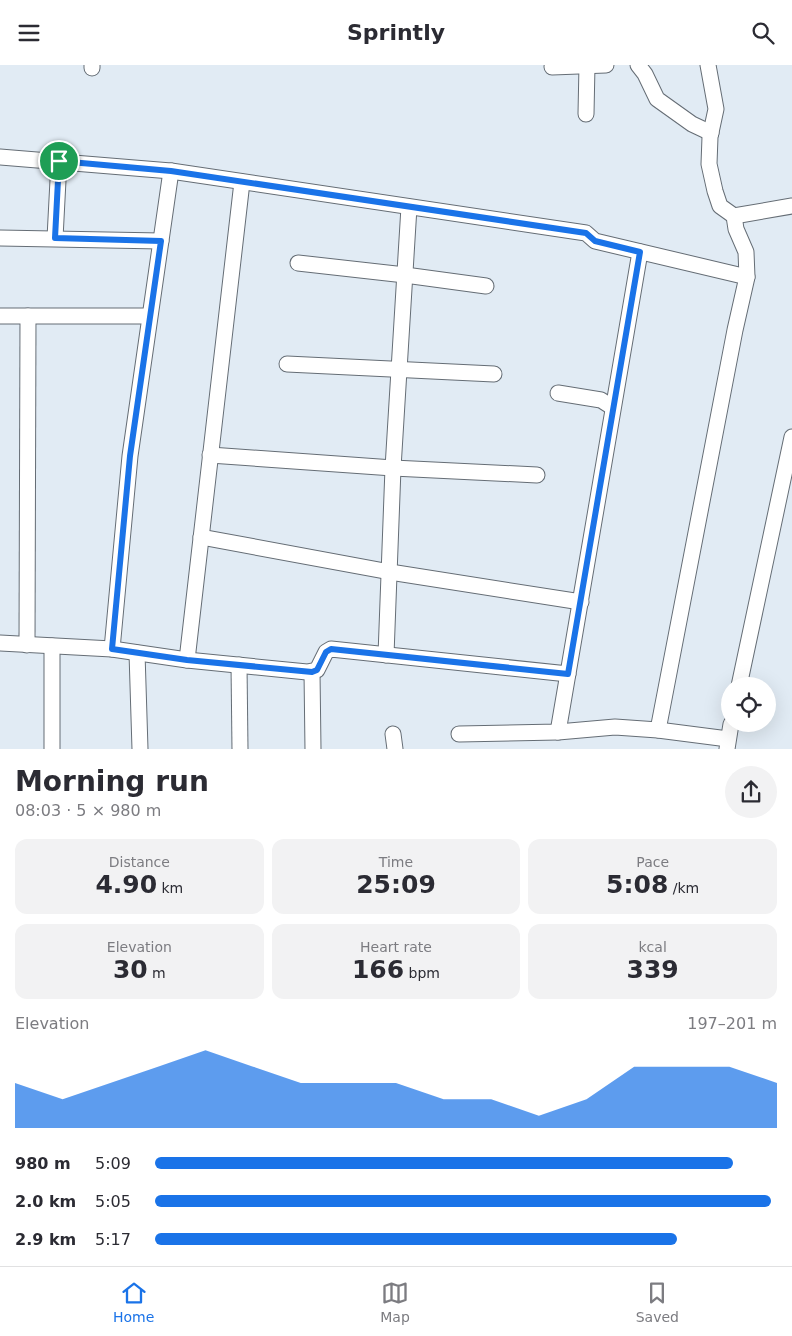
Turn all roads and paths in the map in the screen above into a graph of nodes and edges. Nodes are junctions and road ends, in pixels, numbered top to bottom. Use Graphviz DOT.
graph roads {
  1 [pos="606,65"];
  2 [pos="638,65"];
  3 [pos="708,65"];
  4 [pos="587,66"];
  5 [pos="552,67"];
  6 [pos="586,114"];
  7 [pos="711,133"];
  8 [pos="0,157"];
  9 [pos="59,161"];
  10 [pos="171,171"];
  11 [pos="242,182"];
  12 [pos="792,206"];
  13 [pos="409,207"];
  14 [pos="734,216"];
  15 [pos="0,238"];
  16 [pos="55,238"];
  17 [pos="161,241"];
  18 [pos="640,252"];
  19 [pos="298,263"];
  20 [pos="405,275"];
  21 [pos="747,277"];
  22 [pos="486,286"];
  23 [pos="149,315"];
  24 [pos="0,316"];
  25 [pos="28,316"];
  26 [pos="287,364"];
  27 [pos="399,370"];
  28 [pos="494,374"];
  29 [pos="558,393"];
  30 [pos="612,407"];
  31 [pos="792,437"];
  32 [pos="210,455"];
  33 [pos="393,468"];
  34 [pos="537,475"];
  35 [pos="201,537"];
  36 [pos="390,572"];
  37 [pos="581,602"];
  38 [pos="0,643"];
  39 [pos="27,645"];
  40 [pos="52,646"];
  41 [pos="112,649"];
  42 [pos="137,653"];
  43 [pos="386,655"];
  44 [pos="187,660"];
  45 [pos="239,665"];
  46 [pos="312,672"];
  47 [pos="568,674"];
  48 [pos="741,677"];
  49 [pos="658,729"];
  50 [pos="558,731"];
  51 [pos="459,734"];
  52 [pos="727,744"];
  53 [pos="52,749"];
  54 [pos="140,749"];
  55 [pos="240,749"];
  56 [pos="313,749"];
  1 -- 4 [label="street"];
  2 -- 7 [label="street"];
  3 -- 7 [label="street"];
  4 -- 5 [label="street"];
  4 -- 6 [label="street"];
  7 -- 14 [label="street"];
  8 -- 9 [label="street"];
  9 -- 10 [label="street"];
  9 -- 16 [label="street"];
  10 -- 11 [label="street"];
  10 -- 17 [label="street"];
  11 -- 13 [label="street"];
  11 -- 32 [label="street"];
  12 -- 14 [label="street"];
  13 -- 18 [label="street"];
  13 -- 20 [label="street"];
  14 -- 21 [label="street"];
  15 -- 16 [label="street"];
  16 -- 17 [label="street"];
  17 -- 23 [label="street"];
  18 -- 21 [label="street"];
  18 -- 30 [label="street"];
  19 -- 20 [label="street"];
  20 -- 22 [label="street"];
  20 -- 27 [label="street"];
  21 -- 49 [label="street"];
  23 -- 25 [label="street"];
  23 -- 41 [label="street"];
  24 -- 25 [label="street"];
  25 -- 39 [label="street"];
  26 -- 27 [label="street"];
  27 -- 28 [label="street"];
  27 -- 33 [label="street"];
  29 -- 30 [label="street"];
  30 -- 37 [label="street"];
  31 -- 48 [label="street"];
  32 -- 33 [label="street"];
  32 -- 35 [label="street"];
  33 -- 34 [label="street"];
  33 -- 36 [label="street"];
  35 -- 36 [label="street"];
  35 -- 44 [label="street"];
  36 -- 37 [label="street"];
  36 -- 43 [label="street"];
  37 -- 47 [label="street"];
  38 -- 39 [label="street"];
  39 -- 40 [label="street"];
  40 -- 41 [label="street"];
  40 -- 53 [label="street"];
  41 -- 42 [label="street"];
  42 -- 44 [label="street"];
  42 -- 54 [label="street"];
  43 -- 46 [label="street"];
  43 -- 47 [label="street"];
  44 -- 45 [label="street"];
  45 -- 46 [label="street"];
  45 -- 55 [label="street"];
  46 -- 56 [label="street"];
  47 -- 50 [label="street"];
  49 -- 50 [label="street"];
  49 -- 52 [label="street"];
  50 -- 51 [label="street"];
}
